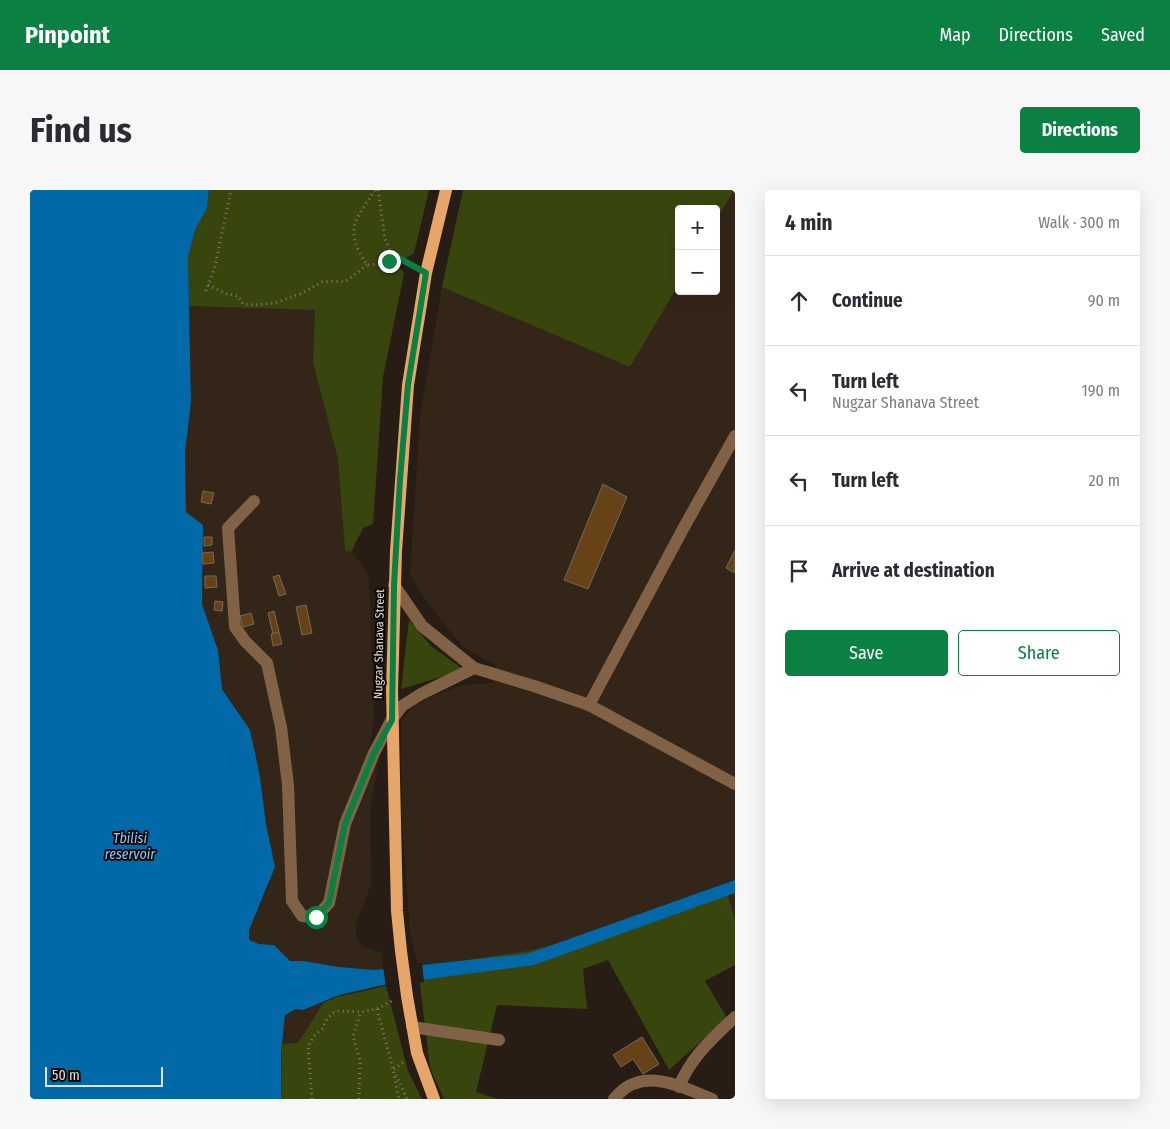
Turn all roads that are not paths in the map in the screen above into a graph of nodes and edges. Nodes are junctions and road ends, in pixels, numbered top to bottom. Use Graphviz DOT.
graph roads {
  1 [pos="446,190"];
  2 [pos="735,436"];
  3 [pos="254,501"];
  4 [pos="394,585"];
  5 [pos="474,668"];
  6 [pos="589,705"];
  7 [pos="392,720"];
  8 [pos="735,784"];
  9 [pos="735,1017"];
  10 [pos="412,1026"];
  11 [pos="499,1040"];
  12 [pos="679,1086"];
  13 [pos="434,1099"];
  14 [pos="614,1099"];
  15 [pos="712,1099"];
  1 -- 4 [label="main road, Nugzar Shanava Street"];
  2 -- 6 [label="street"];
  3 -- 7 [label="street"];
  4 -- 5 [label="street"];
  4 -- 7 [label="main road, Nugzar Shanava Street"];
  5 -- 6 [label="street"];
  5 -- 7 [label="street"];
  6 -- 8 [label="street"];
  7 -- 10 [label="main road, Nugzar Shanava Street"];
  9 -- 12 [label="street"];
  10 -- 11 [label="street"];
  10 -- 13 [label="main road, Nugzar Shanava Street"];
  12 -- 14 [label="street"];
  12 -- 15 [label="street"];
}
